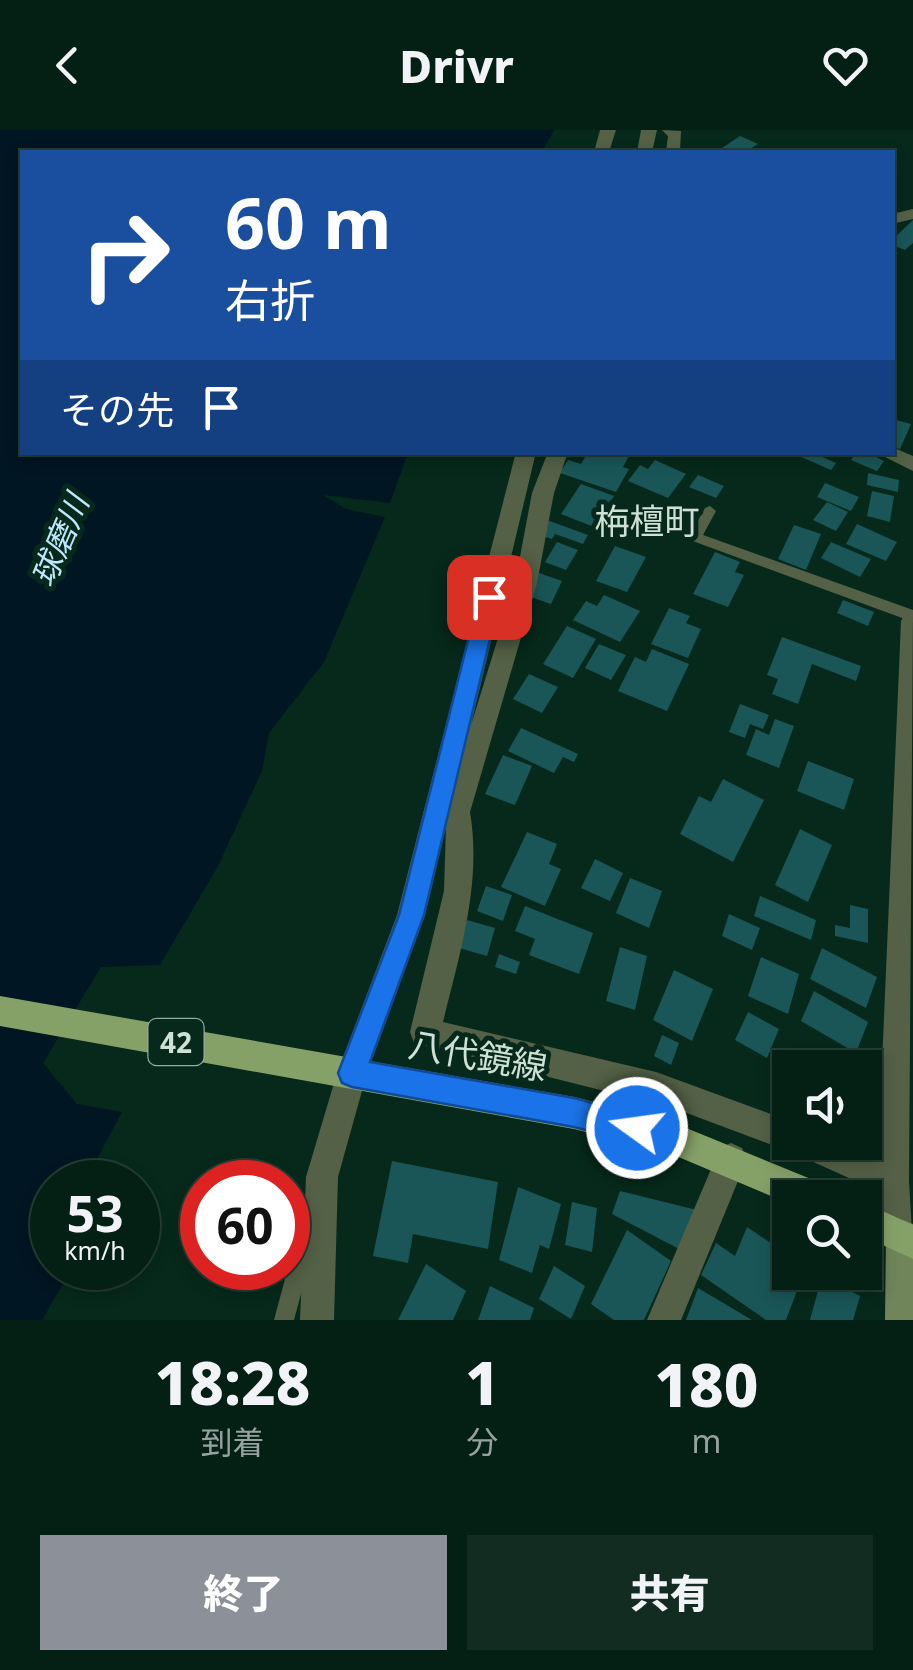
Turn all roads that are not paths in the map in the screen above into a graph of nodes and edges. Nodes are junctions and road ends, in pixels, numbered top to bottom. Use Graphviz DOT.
graph roads {
  1 [pos="525,455"];
  2 [pos="557,455"];
  3 [pos="710,511"];
  4 [pos="913,619"];
  5 [pos="907,966"];
  6 [pos="0,1010"];
  7 [pos="352,1073"];
  8 [pos="772,1128"];
  9 [pos="731,1160"];
  10 [pos="845,1160"];
  11 [pos="322,1177"];
  12 [pos="776,1180"];
  13 [pos="893,1181"];
  14 [pos="882,1228"];
  15 [pos="908,1239"];
  16 [pos="284,1320"];
  17 [pos="318,1320"];
  18 [pos="664,1320"];
  19 [pos="902,1320"];
  1 -- 7 [label="street"];
  2 -- 8 [label="street"];
  3 -- 4 [label="lane"];
  4 -- 5 [label="street"];
  5 -- 13 [label="street"];
  6 -- 7 [label="main road, 42"];
  7 -- 9 [label="main road, 八代鏡線 / 42"];
  7 -- 11 [label="street"];
  9 -- 12 [label="main road, 八代鏡線 / 42"];
  9 -- 18 [label="street"];
  10 -- 13 [label="street"];
  11 -- 16 [label="lane"];
  11 -- 17 [label="street"];
  13 -- 15 [label="street"];
  14 -- 15 [label="main road"];
  15 -- 19 [label="street"];
}
